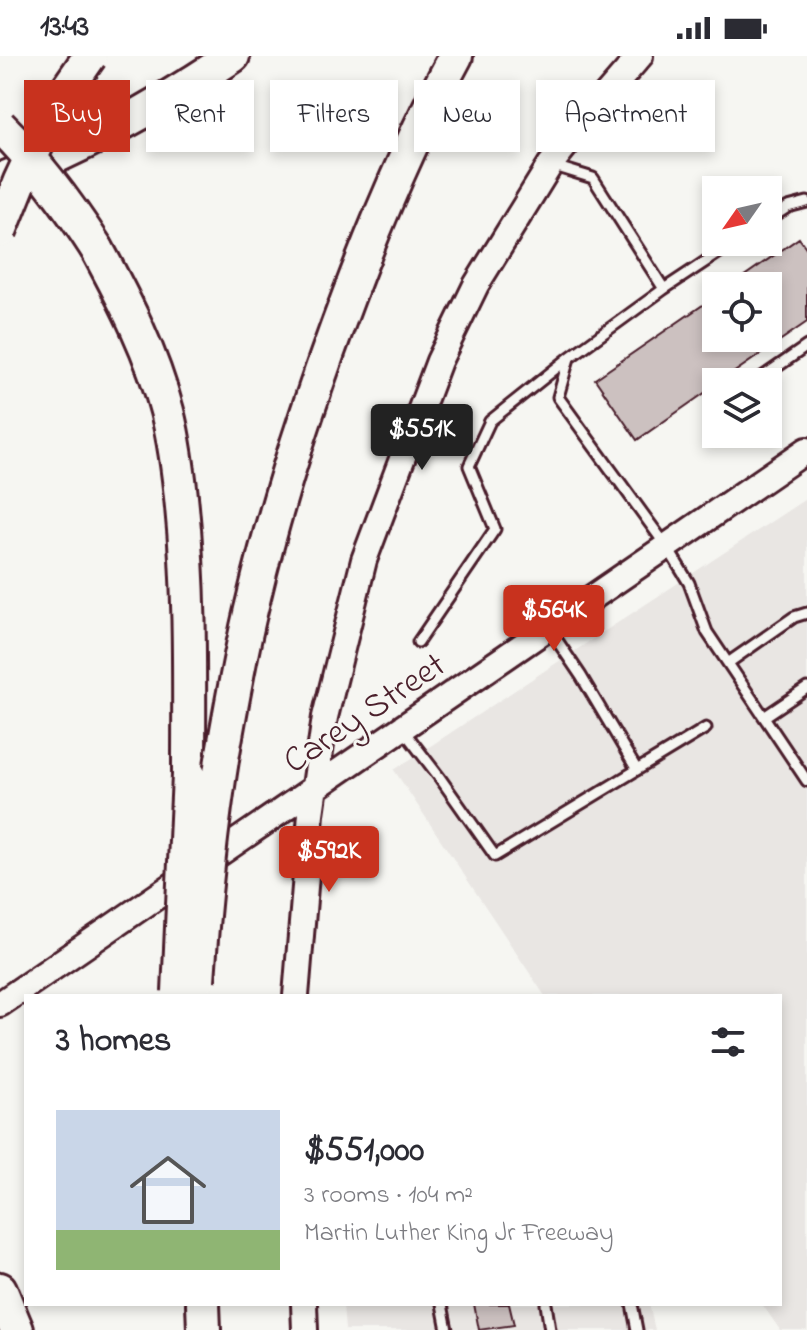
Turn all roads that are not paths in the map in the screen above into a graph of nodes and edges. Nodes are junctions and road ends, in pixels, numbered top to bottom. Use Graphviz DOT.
graph roads {
  1 [pos="90,56"];
  2 [pos="233,56"];
  3 [pos="456,56"];
  4 [pos="640,56"];
  5 [pos="0,126"];
  6 [pos="550,165"];
  7 [pos="0,180"];
  8 [pos="807,202"];
  9 [pos="782,211"];
  10 [pos="0,231"];
  11 [pos="714,256"];
  12 [pos="664,289"];
  13 [pos="807,346"];
  14 [pos="569,358"];
  15 [pos="775,368"];
  16 [pos="807,450"];
  17 [pos="667,547"];
  18 [pos="807,613"];
  19 [pos="548,628"];
  20 [pos="418,642"];
  21 [pos="728,663"];
  22 [pos="807,688"];
  23 [pos="764,717"];
  24 [pos="402,728"];
  25 [pos="706,728"];
  26 [pos="637,770"];
  27 [pos="807,781"];
  28 [pos="315,788"];
  29 [pos="188,991"];
  30 [pos="296,994"];
  31 [pos="0,1004"];
  32 [pos="0,1289"];
  33 [pos="304,1306"];
  34 [pos="442,1306"];
  35 [pos="546,1306"];
  36 [pos="632,1306"];
  37 [pos="17,1330"];
  38 [pos="305,1330"];
  39 [pos="447,1330"];
  40 [pos="550,1330"];
  41 [pos="637,1330"];
  1 -- 10 [label="highway, bridge"];
  2 -- 7 [label="highway"];
  3 -- 29 [label="highway, bridge"];
  4 -- 6 [label="main road"];
  5 -- 29 [label="highway, bridge"];
  6 -- 12 [label="lane"];
  6 -- 28 [label="main road"];
  8 -- 9 [label="lane"];
  11 -- 12 [label="lane"];
  12 -- 14 [label="lane"];
  13 -- 15 [label="lane"];
  14 -- 17 [label="lane"];
  14 -- 20 [label="lane"];
  16 -- 17 [label="main road, Carey Street"];
  17 -- 19 [label="main road, Carey Street"];
  17 -- 21 [label="lane"];
  18 -- 21 [label="lane"];
  19 -- 24 [label="main road, Carey Street"];
  19 -- 26 [label="lane"];
  21 -- 23 [label="lane"];
  22 -- 23 [label="lane"];
  23 -- 27 [label="lane"];
  24 -- 26 [label="lane"];
  24 -- 28 [label="main road, Carey Street"];
  25 -- 26 [label="lane"];
  28 -- 30 [label="main road"];
  28 -- 31 [label="main road, Carey Street"];
  32 -- 37 [label="highway"];
  33 -- 38 [label="main road"];
  34 -- 39 [label="lane"];
  35 -- 40 [label="lane"];
  36 -- 41 [label="lane"];
}
